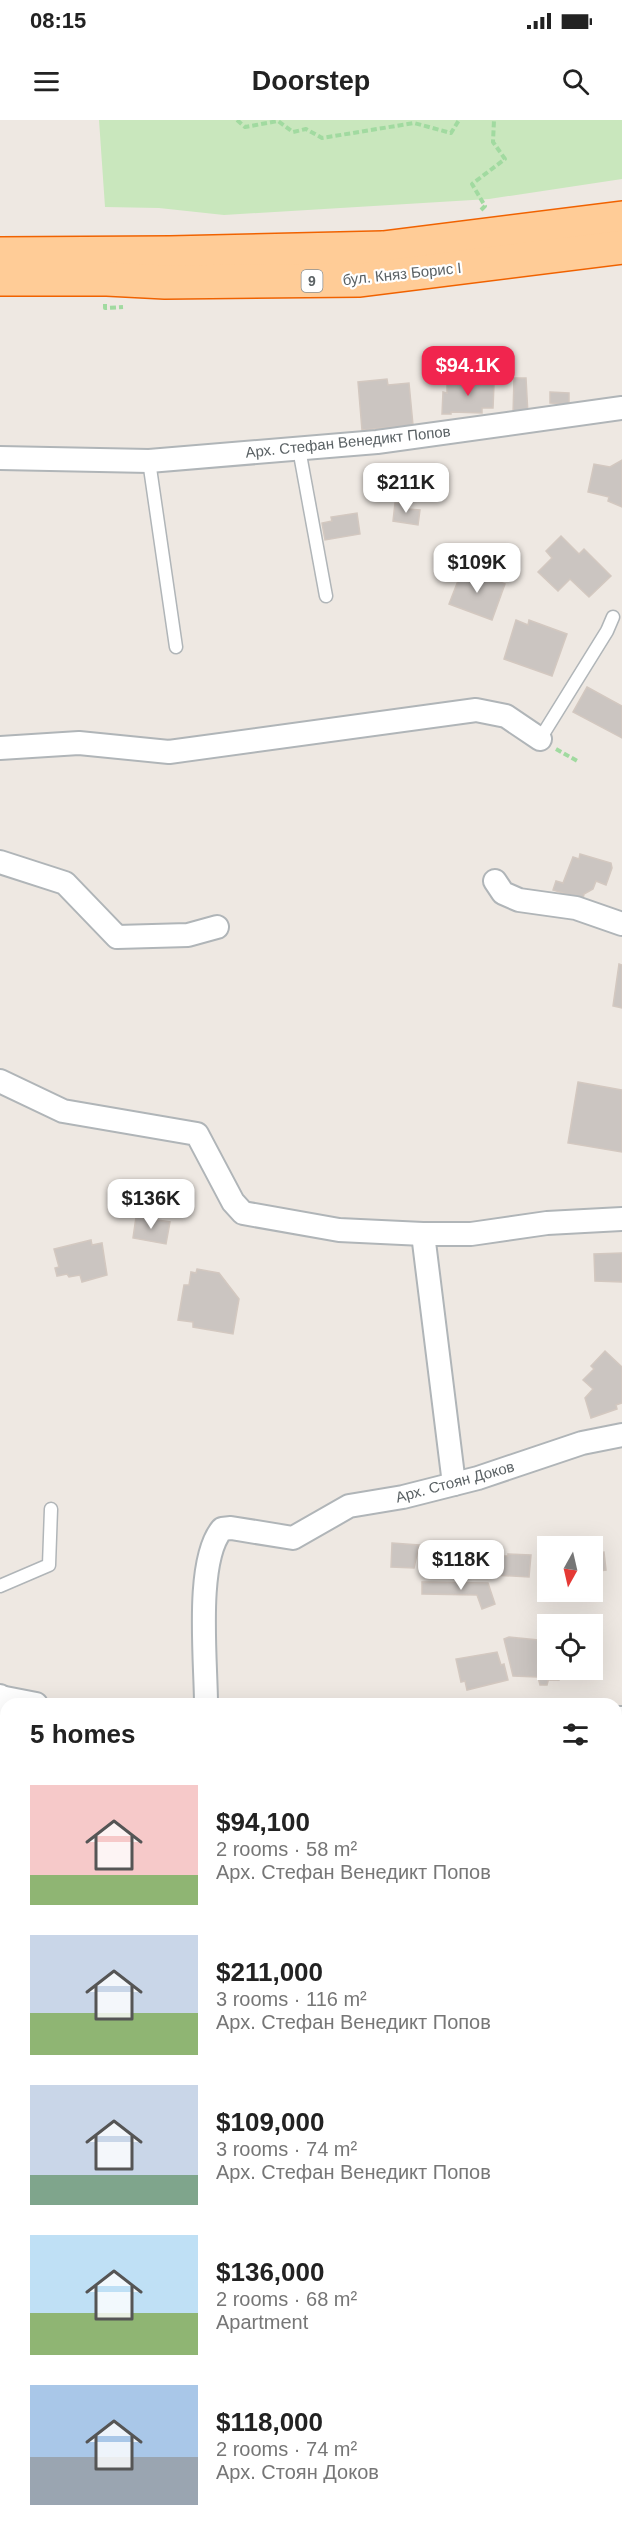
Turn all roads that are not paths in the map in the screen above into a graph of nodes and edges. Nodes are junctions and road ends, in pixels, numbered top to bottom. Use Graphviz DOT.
graph roads {
  1 [pos="622,218"];
  2 [pos="622,247"];
  3 [pos="0,254"];
  4 [pos="0,279"];
  5 [pos="622,408"];
  6 [pos="298,449"];
  7 [pos="0,458"];
  8 [pos="149,461"];
  9 [pos="326,596"];
  10 [pos="613,616"];
  11 [pos="176,647"];
  12 [pos="540,739"];
  13 [pos="0,748"];
  14 [pos="0,862"];
  15 [pos="495,881"];
  16 [pos="622,924"];
  17 [pos="217,927"];
  18 [pos="0,1081"];
  19 [pos="622,1220"];
  20 [pos="423,1234"];
  21 [pos="622,1435"];
  22 [pos="454,1484"];
  23 [pos="51,1509"];
  24 [pos="0,1586"];
  25 [pos="206,1698"];
  1 -- 3 [label="highway, бул. Княз Борис I / 9"];
  2 -- 4 [label="highway, бул. Княз Борис I / 9"];
  5 -- 6 [label="street, Арх. Стефан Венедикт Попов"];
  6 -- 8 [label="street, Арх. Стефан Венедикт Попов"];
  6 -- 9 [label="lane"];
  7 -- 8 [label="street, Арх. Стефан Венедикт Попов"];
  8 -- 11 [label="lane"];
  10 -- 12 [label="lane"];
  12 -- 13 [label="street"];
  14 -- 17 [label="street"];
  15 -- 16 [label="street"];
  18 -- 20 [label="street"];
  19 -- 20 [label="street"];
  20 -- 22 [label="street"];
  21 -- 22 [label="street, Арх. Стоян Доков"];
  22 -- 25 [label="street, Арх. Стоян Доков"];
  23 -- 24 [label="lane"];
}
